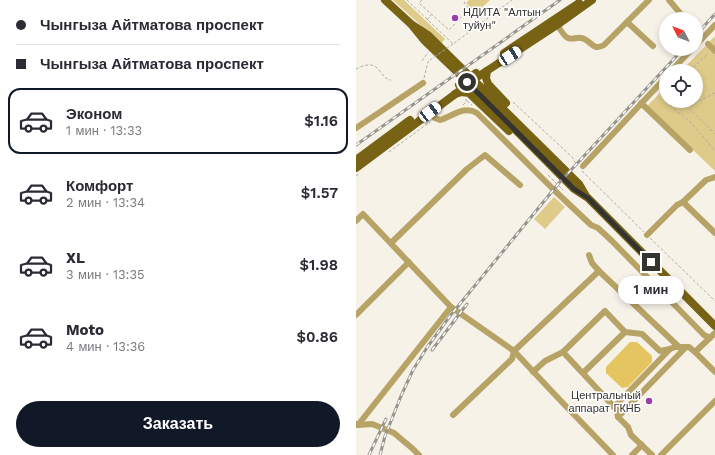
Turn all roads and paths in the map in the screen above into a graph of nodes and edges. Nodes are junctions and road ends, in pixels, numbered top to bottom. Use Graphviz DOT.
graph roads {
  1 [pos="386,0"];
  2 [pos="407,0"];
  3 [pos="422,0"];
  4 [pos="465,0"];
  5 [pos="512,0"];
  6 [pos="583,0"];
  7 [pos="592,0"];
  8 [pos="649,0"];
  9 [pos="669,0"];
  10 [pos="679,12"];
  11 [pos="432,14"];
  12 [pos="427,20"];
  13 [pos="555,22"];
  14 [pos="627,22"];
  15 [pos="715,25"];
  16 [pos="703,38"];
  17 [pos="453,44"];
  18 [pos="653,46"];
  19 [pos="712,47"];
  20 [pos="428,52"];
  21 [pos="685,56"];
  22 [pos="422,61"];
  23 [pos="678,64"];
  24 [pos="696,64"];
  25 [pos="356,68"];
  26 [pos="487,72"];
  27 [pos="477,74"];
  28 [pos="392,80"];
  29 [pos="423,83"];
  30 [pos="659,84"];
  31 [pos="461,87"];
  32 [pos="715,93"];
  33 [pos="455,94"];
  34 [pos="466,99"];
  35 [pos="511,100"];
  36 [pos="641,103"];
  37 [pos="458,107"];
  38 [pos="673,108"];
  39 [pos="433,115"];
  40 [pos="356,128"];
  41 [pos="715,134"];
  42 [pos="690,150"];
  43 [pos="715,151"];
  44 [pos="387,153"];
  45 [pos="356,160"];
  46 [pos="583,166"];
  47 [pos="359,170"];
  48 [pos="561,170"];
  49 [pos="356,176"];
  50 [pos="715,177"];
  51 [pos="520,185"];
  52 [pos="683,202"];
  53 [pos="356,221"];
  54 [pos="715,233"];
  55 [pos="647,235"];
  56 [pos="391,243"];
  57 [pos="589,255"];
  58 [pos="409,262"];
  59 [pos="600,271"];
  60 [pos="715,301"];
  61 [pos="451,307"];
  62 [pos="356,315"];
  63 [pos="715,326"];
  64 [pos="625,332"];
  65 [pos="715,333"];
  66 [pos="710,338"];
  67 [pos="679,347"];
  68 [pos="686,347"];
  69 [pos="670,349"];
  70 [pos="514,350"];
  71 [pos="563,352"];
  72 [pos="695,352"];
  73 [pos="533,372"];
  74 [pos="715,372"];
  75 [pos="583,373"];
  76 [pos="715,401"];
  77 [pos="614,407"];
  78 [pos="452,415"];
  79 [pos="618,417"];
  80 [pos="357,424"];
  81 [pos="642,445"];
  82 [pos="419,455"];
  83 [pos="613,455"];
  84 [pos="632,455"];
  85 [pos="652,455"];
  86 [pos="661,455"];
  1 -- 48 [label="main road"];
  2 -- 12 [label="path"];
  3 -- 11 [label="path"];
  4 -- 11 [label="path"];
  5 -- 17 [label="path"];
  6 -- 13 [label="main road"];
  7 -- 13 [label="main road"];
  8 -- 14 [label="street"];
  9 -- 10 [label="street"];
  11 -- 12 [label="path"];
  12 -- 17 [label="path"];
  13 -- 14 [label="street"];
  13 -- 26 [label="main road"];
  13 -- 27 [label="main road"];
  14 -- 18 [label="street"];
  15 -- 16 [label="street"];
  17 -- 29 [label="path, bridge"];
  19 -- 24 [label="path"];
  20 -- 22 [label="path"];
  21 -- 23 [label="street"];
  25 -- 28 [label="path"];
  26 -- 27 [label="main road"];
  26 -- 48 [label="main road"];
  27 -- 31 [label="main road"];
  29 -- 40 [label="street"];
  30 -- 36 [label="street"];
  31 -- 33 [label="main road"];
  31 -- 45 [label="main road"];
  32 -- 41 [label="path"];
  33 -- 39 [label="main road"];
  33 -- 48 [label="main road"];
  34 -- 37 [label="path"];
  35 -- 55 [label="path"];
  36 -- 42 [label="street"];
  36 -- 46 [label="street"];
  38 -- 43 [label="path"];
  39 -- 44 [label="path"];
  39 -- 47 [label="main road"];
  39 -- 66 [label="street"];
  47 -- 49 [label="path"];
  48 -- 63 [label="main road"];
  50 -- 52 [label="street"];
  51 -- 56 [label="street"];
  52 -- 54 [label="street"];
  52 -- 55 [label="street"];
  53 -- 56 [label="street"];
  55 -- 60 [label="path"];
  56 -- 58 [label="street"];
  57 -- 59 [label="street"];
  58 -- 61 [label="street"];
  58 -- 62 [label="street"];
  59 -- 67 [label="street"];
  59 -- 70 [label="street"];
  61 -- 70 [label="street"];
  61 -- 80 [label="street"];
  64 -- 69 [label="street"];
  64 -- 71 [label="street"];
  64 -- 75 [label="street"];
  65 -- 66 [label="street"];
  66 -- 72 [label="street"];
  67 -- 68 [label="street"];
  67 -- 69 [label="street"];
  68 -- 72 [label="street"];
  68 -- 79 [label="street"];
  69 -- 77 [label="street"];
  70 -- 73 [label="street"];
  70 -- 78 [label="street"];
  71 -- 73 [label="street"];
  71 -- 75 [label="street"];
  72 -- 74 [label="street"];
  73 -- 83 [label="street"];
  75 -- 77 [label="street"];
  76 -- 86 [label="street"];
  77 -- 79 [label="street"];
  79 -- 81 [label="street"];
  80 -- 82 [label="street"];
  81 -- 84 [label="street"];
  81 -- 85 [label="street"];
}
